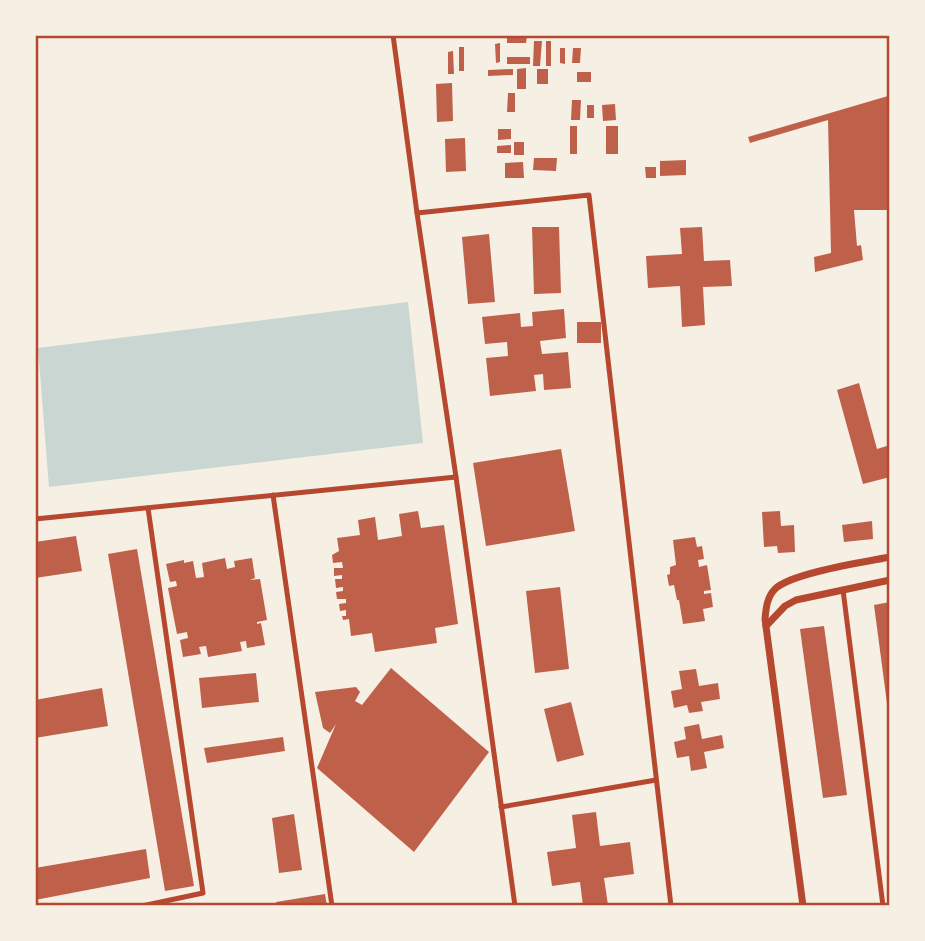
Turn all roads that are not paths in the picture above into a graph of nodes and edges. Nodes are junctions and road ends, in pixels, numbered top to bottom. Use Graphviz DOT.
graph roads {
  1 [pos="393,35"];
  2 [pos="417,213"];
  3 [pos="456,477"];
  4 [pos="273,495"];
  5 [pos="148,508"];
  6 [pos="35,519"];
  7 [pos="890,557"];
  8 [pos="890,580"];
  9 [pos="843,590"];
  10 [pos="766,626"];
  11 [pos="656,779"];
  12 [pos="501,807"];
  13 [pos="177,903"];
  14 [pos="142,906"];
  15 [pos="332,906"];
  16 [pos="515,906"];
  17 [pos="671,906"];
  18 [pos="803,906"];
  19 [pos="883,906"];
  1 -- 2 [label="lane"];
  2 -- 3 [label="lane"];
  2 -- 11 [label="lane"];
  3 -- 4 [label="lane"];
  3 -- 12 [label="lane"];
  4 -- 5 [label="lane"];
  4 -- 15 [label="lane"];
  5 -- 6 [label="lane"];
  5 -- 13 [label="lane"];
  7 -- 10 [label="street"];
  8 -- 9 [label="street"];
  9 -- 10 [label="street"];
  9 -- 19 [label="lane"];
  10 -- 18 [label="street"];
  11 -- 12 [label="lane"];
  11 -- 17 [label="lane"];
  12 -- 16 [label="lane"];
  13 -- 14 [label="lane"];
}
